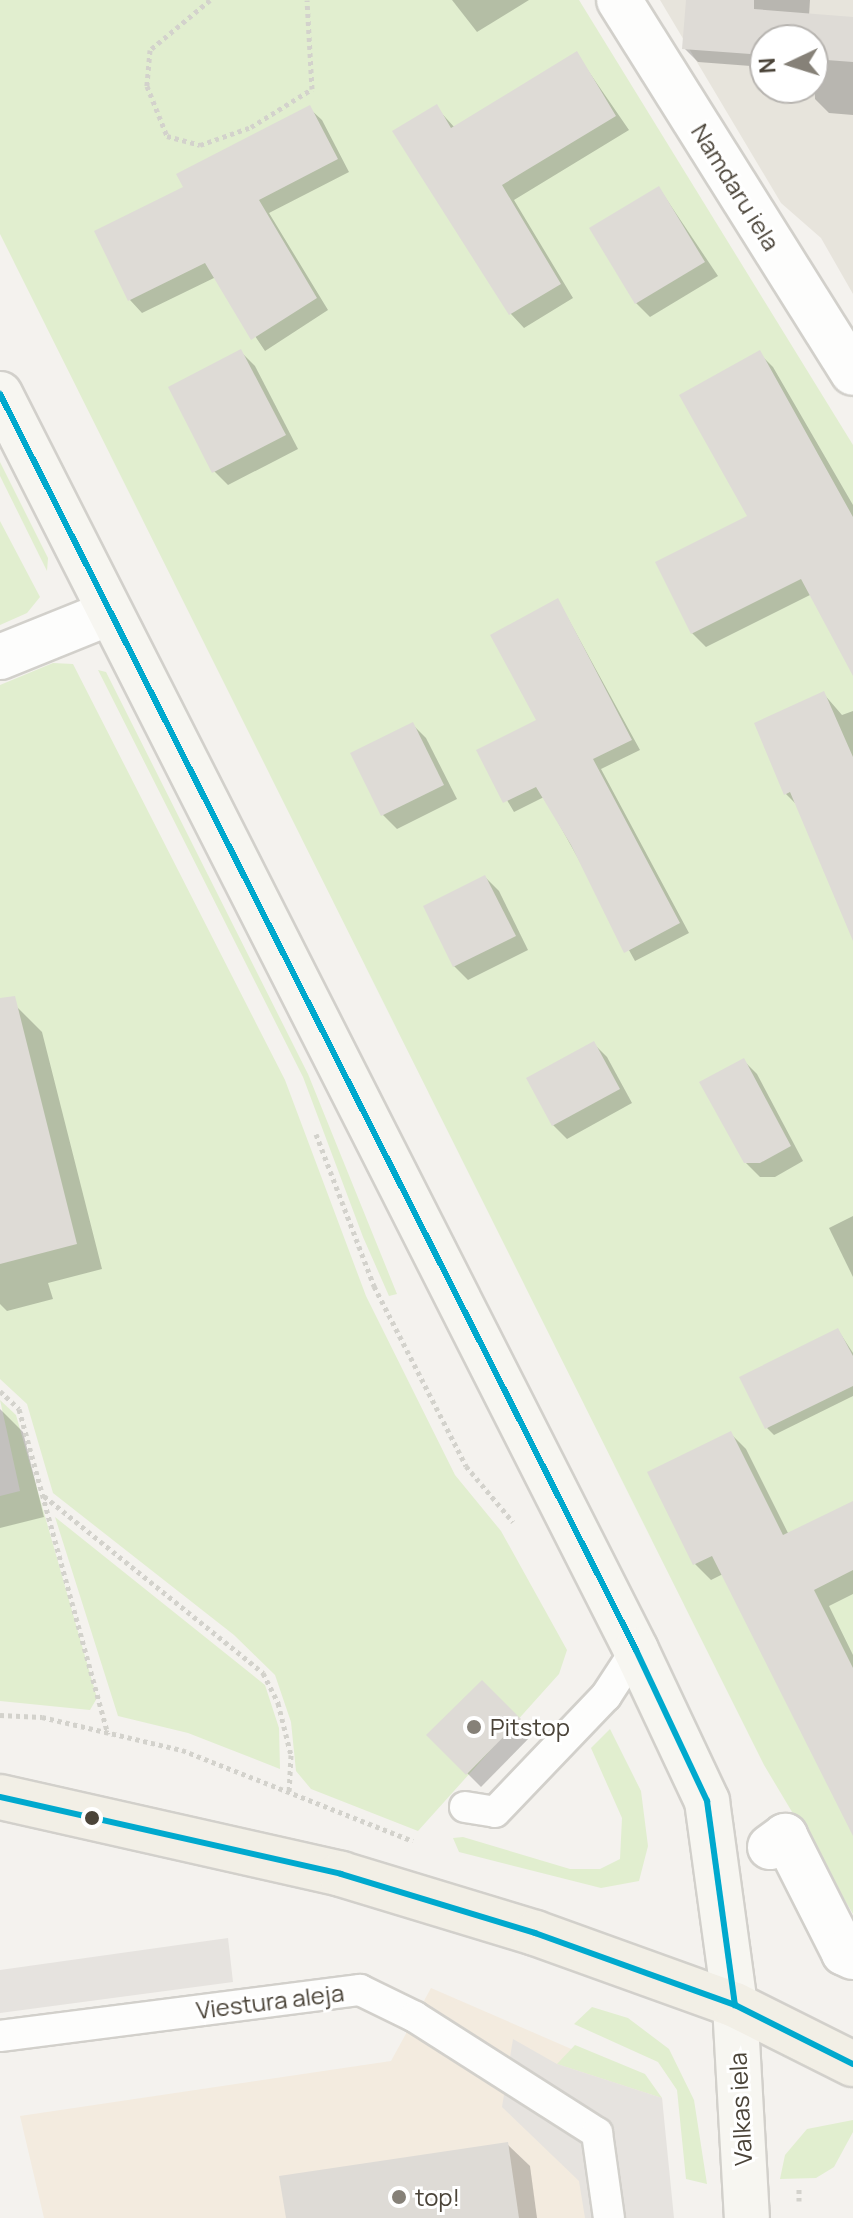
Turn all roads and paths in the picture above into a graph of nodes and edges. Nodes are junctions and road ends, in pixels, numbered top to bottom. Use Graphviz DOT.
graph roads {
  1 [pos="210,0"];
  2 [pos="307,0"];
  3 [pos="619,0"];
  4 [pos="853,373"];
  5 [pos="0,394"];
  6 [pos="109,613"];
  7 [pos="0,657"];
  8 [pos="314,1130"];
  9 [pos="0,1391"];
  10 [pos="44,1496"];
  11 [pos="522,1538"];
  12 [pos="636,1650"];
  13 [pos="0,1715"];
  14 [pos="108,1734"];
  15 [pos="289,1791"];
  16 [pos="0,1797"];
  17 [pos="465,1807"];
  18 [pos="421,1845"];
  19 [pos="770,1847"];
  20 [pos="853,1957"];
  21 [pos="735,2005"];
  22 [pos="0,2036"];
  23 [pos="853,2064"];
  24 [pos="609,2218"];
  25 [pos="747,2218"];
  1 -- 2 [label="path"];
  3 -- 4 [label="street, Namdaru iela"];
  5 -- 6 [label="main road, Valkas iela"];
  6 -- 7 [label="street"];
  6 -- 12 [label="main road, Valkas iela"];
  8 -- 11 [label="path"];
  9 -- 10 [label="path"];
  10 -- 14 [label="path"];
  10 -- 15 [label="path"];
  12 -- 17 [label="lane"];
  12 -- 21 [label="main road, Valkas iela"];
  13 -- 14 [label="path"];
  14 -- 15 [label="path"];
  15 -- 18 [label="path"];
  16 -- 21 [label="main road"];
  19 -- 20 [label="street"];
  21 -- 23 [label="main road"];
  21 -- 25 [label="main road, Valkas iela"];
  22 -- 24 [label="lane, Viestura aleja"];
}
